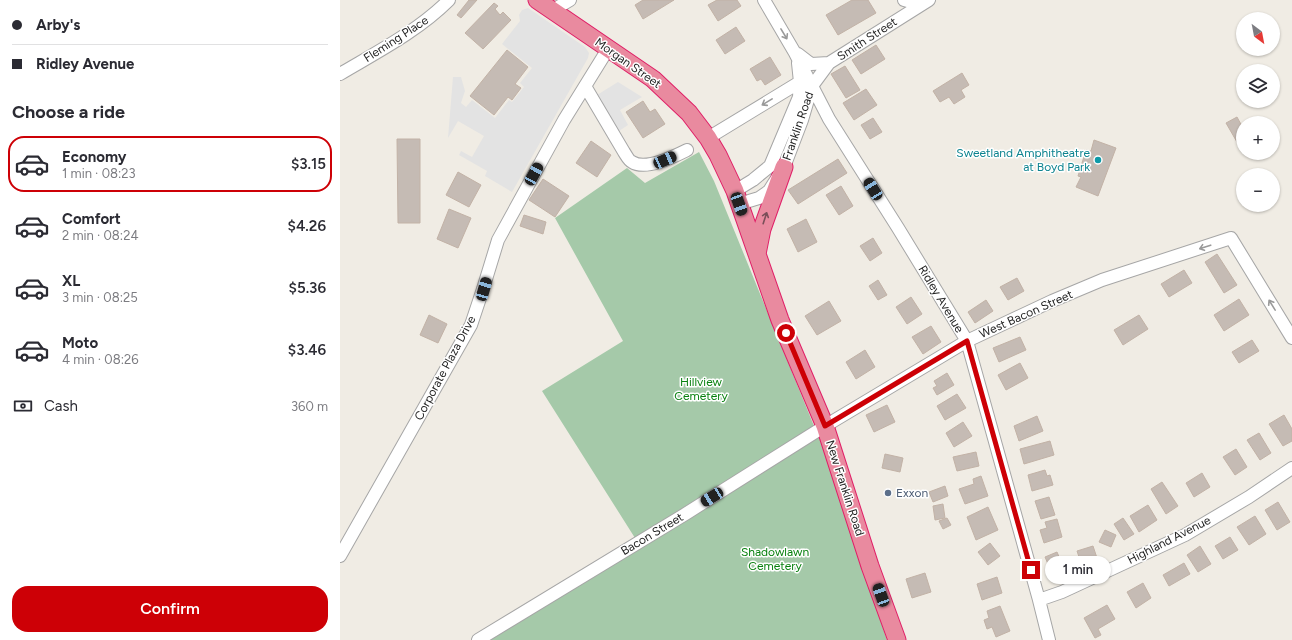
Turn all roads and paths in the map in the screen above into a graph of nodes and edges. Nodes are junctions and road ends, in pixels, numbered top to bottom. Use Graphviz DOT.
graph roads {
  1 [pos="449,0"];
  2 [pos="537,0"];
  3 [pos="570,0"];
  4 [pos="764,0"];
  5 [pos="898,0"];
  6 [pos="904,0"];
  7 [pos="922,0"];
  8 [pos="928,0"];
  9 [pos="553,10"];
  10 [pos="906,14"];
  11 [pos="608,49"];
  12 [pos="795,52"];
  13 [pos="829,63"];
  14 [pos="340,74"];
  15 [pos="800,82"];
  16 [pos="585,86"];
  17 [pos="812,86"];
  18 [pos="708,138"];
  19 [pos="687,150"];
  20 [pos="784,167"];
  21 [pos="737,197"];
  22 [pos="757,256"];
  23 [pos="1292,338"];
  24 [pos="967,341"];
  25 [pos="825,426"];
  26 [pos="1292,468"];
  27 [pos="340,556"];
  28 [pos="1039,600"];
  29 [pos="478,640"];
  30 [pos="897,640"];
  31 [pos="1049,640"];
  1 -- 14 [label="street, Fleming Place"];
  2 -- 9 [label="highway, Morgan Street"];
  3 -- 9 [label="street"];
  4 -- 12 [label="street, Ridley Avenue, one-way"];
  5 -- 10 [label="street"];
  6 -- 7 [label="street"];
  8 -- 10 [label="street, Smith Street"];
  9 -- 11 [label="highway, Morgan Street"];
  10 -- 13 [label="street, Smith Street"];
  11 -- 16 [label="street, Corporate Plaza Drive"];
  11 -- 18 [label="highway, Morgan Street"];
  12 -- 13 [label="street, Ridley Avenue"];
  12 -- 15 [label="street, Ridley Avenue"];
  12 -- 17 [label="street, Ridley Avenue"];
  13 -- 17 [label="street, Smith Street"];
  15 -- 18 [label="street, one-way"];
  15 -- 21 [label="street, Franklin Road"];
  16 -- 19 [label="street"];
  16 -- 27 [label="street, Corporate Plaza Drive"];
  17 -- 20 [label="street, Franklin Road"];
  17 -- 24 [label="street, Ridley Avenue"];
  18 -- 21 [label="highway, New Franklin Road"];
  20 -- 21 [label="street, Franklin Road"];
  22 -- 20 [label="highway, one-way"];
  21 -- 22 [label="highway, New Franklin Road"];
  22 -- 25 [label="highway, New Franklin Road"];
  23 -- 24 [label="street, West Bacon Street, one-way"];
  24 -- 25 [label="street, West Bacon Street"];
  24 -- 28 [label="street, Ridley Avenue"];
  25 -- 29 [label="street, Bacon Street"];
  25 -- 30 [label="highway, New Franklin Road"];
  26 -- 28 [label="street, Highland Avenue"];
  28 -- 31 [label="street, Ridley Avenue"];
}
